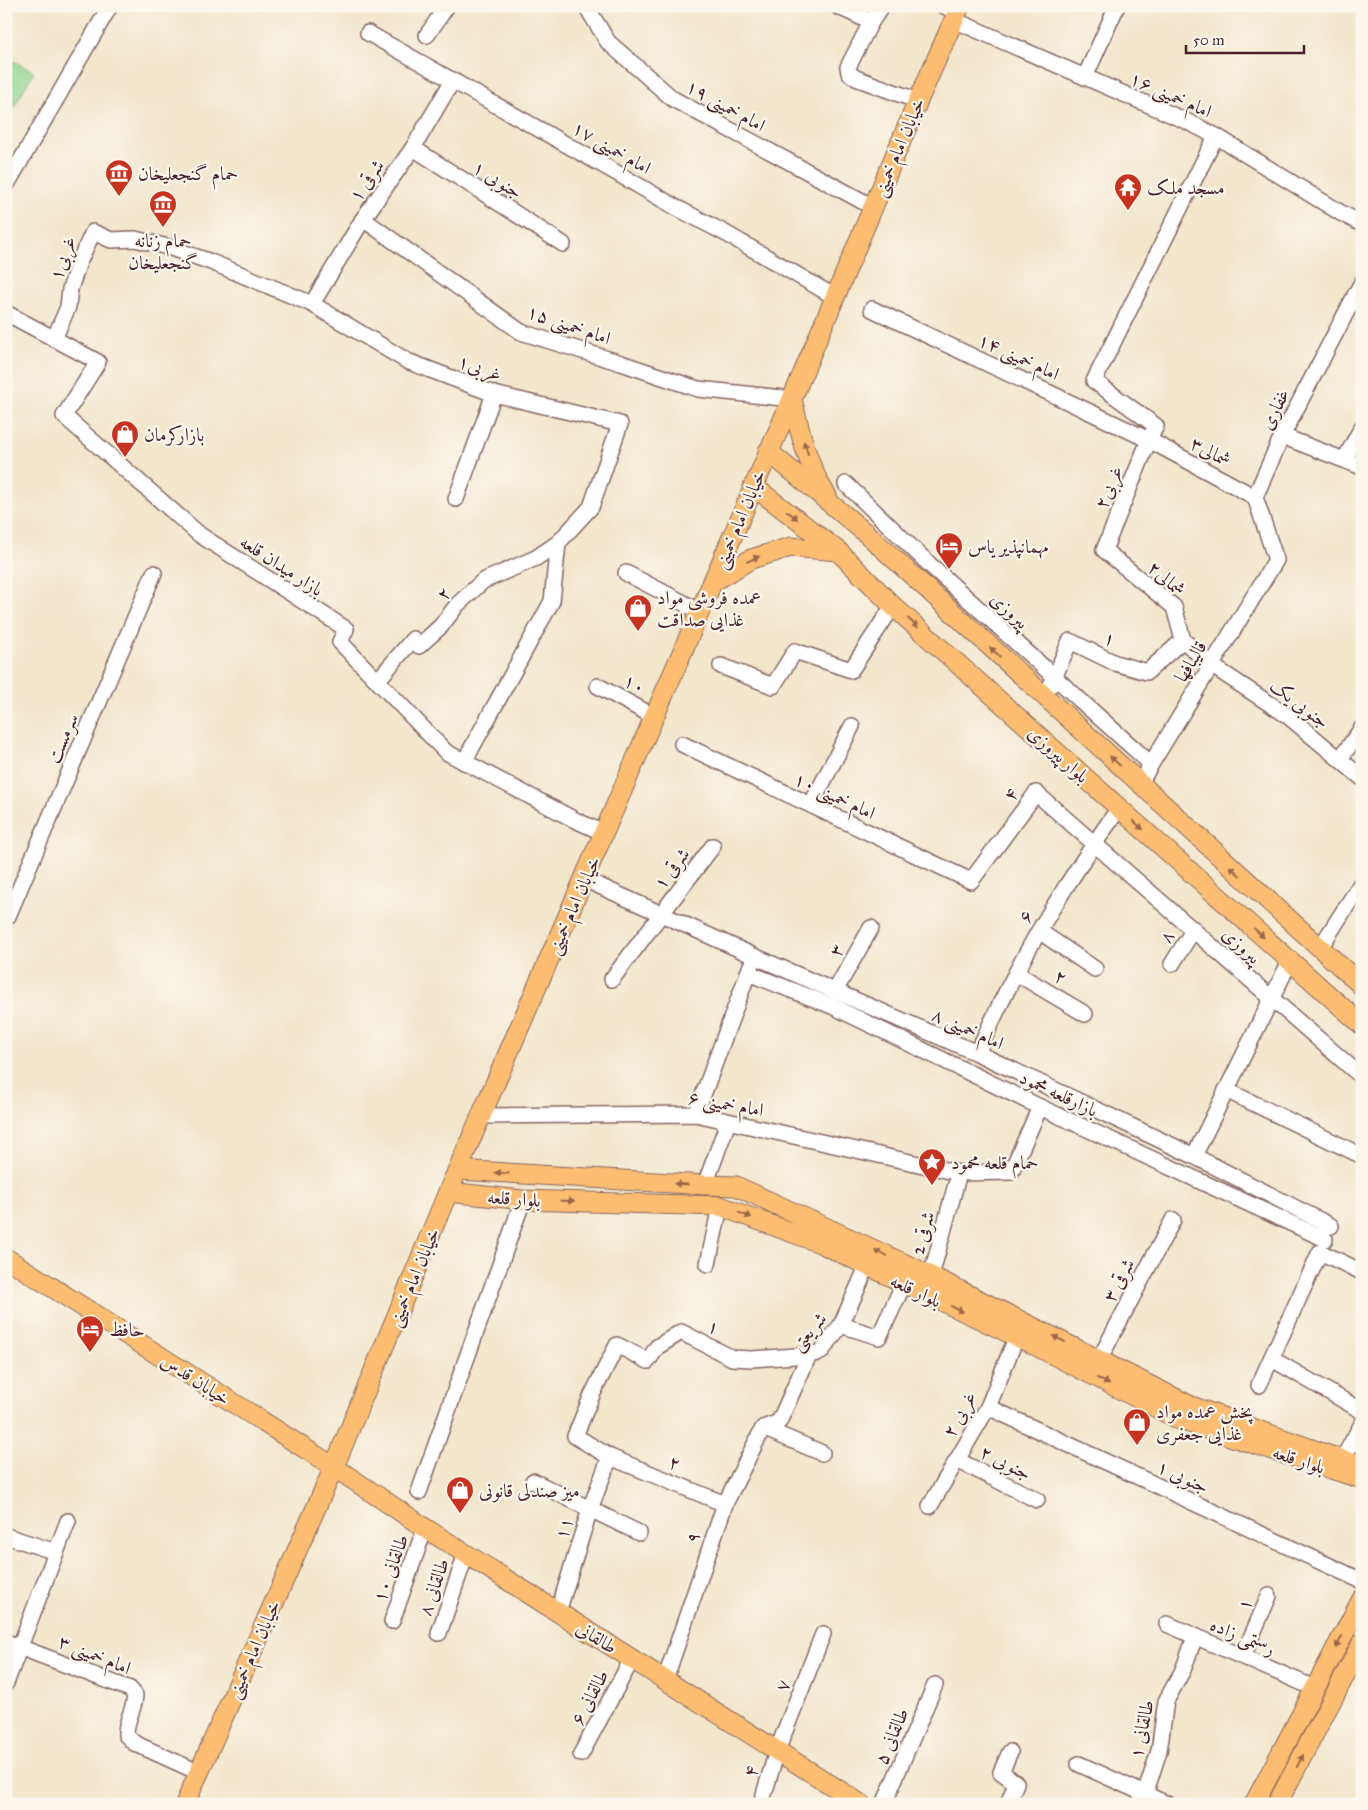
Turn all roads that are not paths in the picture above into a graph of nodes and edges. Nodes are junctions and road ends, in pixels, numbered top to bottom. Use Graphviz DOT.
graph roads {
  1 [pos="110,6"];
  2 [pos="446,6"];
  3 [pos="586,6"];
  4 [pos="837,6"];
  5 [pos="882,6"];
  6 [pos="1118,6"];
  7 [pos="954,11"];
  8 [pos="871,22"];
  9 [pos="368,34"];
  10 [pos="426,35"];
  11 [pos="1085,77"];
  12 [pos="453,80"];
  13 [pos="918,101"];
  14 [pos="1216,136"];
  15 [pos="413,148"];
  16 [pos="6,186"];
  17 [pos="873,207"];
  18 [pos="363,219"];
  19 [pos="1362,224"];
  20 [pos="563,244"];
  21 [pos="1362,282"];
  22 [pos="835,297"];
  23 [pos="312,304"];
  24 [pos="872,309"];
  25 [pos="6,313"];
  26 [pos="54,339"];
  27 [pos="494,394"];
  28 [pos="792,399"];
  29 [pos="1362,427"];
  30 [pos="1282,436"];
  31 [pos="1149,440"];
  32 [pos="768,451"];
  33 [pos="1345,459"];
  34 [pos="1362,467"];
  35 [pos="846,484"];
  36 [pos="753,486"];
  37 [pos="1255,497"];
  38 [pos="456,498"];
  39 [pos="835,507"];
  40 [pos="868,535"];
  41 [pos="558,543"];
  42 [pos="1104,550"];
  43 [pos="842,555"];
  44 [pos="626,573"];
  45 [pos="154,574"];
  46 [pos="711,583"];
  47 [pos="893,606"];
  48 [pos="699,611"];
  49 [pos="1183,640"];
  50 [pos="1211,665"];
  51 [pos="721,666"];
  52 [pos="1055,678"];
  53 [pos="378,680"];
  54 [pos="598,686"];
  55 [pos="1044,697"];
  56 [pos="653,716"];
  57 [pos="852,726"];
  58 [pos="1362,728"];
  59 [pos="682,744"];
  60 [pos="1340,759"];
  61 [pos="464,762"];
  62 [pos="1150,764"];
  63 [pos="1362,778"];
  64 [pos="1140,784"];
  65 [pos="811,805"];
  66 [pos="1119,808"];
  67 [pos="604,833"];
  68 [pos="1094,843"];
  69 [pos="713,846"];
  70 [pos="584,879"];
  71 [pos="971,881"];
  72 [pos="1362,882"];
  73 [pos="6,914"];
  74 [pos="661,914"];
  75 [pos="871,928"];
  76 [pos="1194,929"];
  77 [pos="1039,931"];
  78 [pos="1320,948"];
  79 [pos="754,956"];
  80 [pos="1290,961"];
  81 [pos="1172,964"];
  82 [pos="1095,969"];
  83 [pos="748,973"];
  84 [pos="1016,973"];
  85 [pos="612,979"];
  86 [pos="1361,982"];
  87 [pos="835,991"];
  88 [pos="1271,999"];
  89 [pos="1085,1014"];
  90 [pos="1362,1025"];
  91 [pos="977,1053"];
  92 [pos="1362,1077"];
  93 [pos="1226,1090"];
  94 [pos="1040,1107"];
  95 [pos="696,1114"];
  96 [pos="482,1116"];
  97 [pos="728,1122"];
  98 [pos="1194,1156"];
  99 [pos="1362,1156"];
  100 [pos="458,1170"];
  101 [pos="959,1172"];
  102 [pos="705,1186"];
  103 [pos="448,1192"];
  104 [pos="522,1200"];
  105 [pos="720,1206"];
  106 [pos="1173,1220"];
  107 [pos="1325,1239"];
  108 [pos="6,1258"];
  109 [pos="708,1264"];
  110 [pos="867,1267"];
  111 [pos="1362,1272"];
  112 [pos="931,1276"];
  113 [pos="904,1283"];
  114 [pos="841,1325"];
  115 [pos="1016,1338"];
  116 [pos="616,1344"];
  117 [pos="809,1355"];
  118 [pos="1272,1359"];
  119 [pos="1099,1360"];
  120 [pos="1259,1385"];
  121 [pos="988,1407"];
  122 [pos="1362,1411"];
  123 [pos="1362,1424"];
  124 [pos="763,1428"];
  125 [pos="822,1453"];
  126 [pos="610,1458"];
  127 [pos="957,1460"];
  128 [pos="1342,1460"];
  129 [pos="1362,1465"];
  130 [pos="334,1468"];
  131 [pos="1362,1479"];
  132 [pos="534,1480"];
  133 [pos="419,1492"];
  134 [pos="1037,1500"];
  135 [pos="725,1504"];
  136 [pos="930,1506"];
  137 [pos="590,1509"];
  138 [pos="68,1521"];
  139 [pos="425,1528"];
  140 [pos="639,1533"];
  141 [pos="6,1536"];
  142 [pos="56,1552"];
  143 [pos="466,1554"];
  144 [pos="1362,1580"];
  145 [pos="1269,1596"];
  146 [pos="1362,1599"];
  147 [pos="558,1612"];
  148 [pos="392,1620"];
  149 [pos="1167,1624"];
  150 [pos="438,1633"];
  151 [pos="824,1634"];
  152 [pos="1196,1637"];
  153 [pos="6,1642"];
  154 [pos="1362,1643"];
  155 [pos="21,1647"];
  156 [pos="1243,1656"];
  157 [pos="632,1659"];
  158 [pos="665,1680"];
  159 [pos="6,1683"];
  160 [pos="1305,1684"];
  161 [pos="935,1685"];
  162 [pos="777,1751"];
  163 [pos="1010,1752"];
  164 [pos="581,1754"];
  165 [pos="1079,1764"];
  166 [pos="198,1772"];
  167 [pos="1144,1799"];
  168 [pos="185,1804"];
  169 [pos="761,1804"];
  170 [pos="861,1804"];
  171 [pos="884,1804"];
  172 [pos="1008,1804"];
  173 [pos="1167,1804"];
  174 [pos="1254,1804"];
  175 [pos="1277,1804"];
  1 -- 16 [label="street"];
  2 -- 10 [label="street"];
  3 -- 17 [label="street, امام خمینی ۱۹"];
  4 -- 8 [label="street"];
  5 -- 8 [label="street"];
  6 -- 11 [label="street"];
  7 -- 11 [label="street, امام خمینی ۱۶"];
  7 -- 13 [label="main road, خیابان امام خمینی"];
  8 -- 13 [label="street"];
  9 -- 12 [label="street, امام خمینی ۱۷"];
  11 -- 14 [label="street, امام خمینی ۱۶"];
  12 -- 15 [label="street, ۱ شرقی"];
  12 -- 22 [label="street, امام خمینی ۱۷"];
  13 -- 17 [label="main road, خیابان امام خمینی"];
  14 -- 19 [label="street, امام خمینی ۱۶"];
  14 -- 31 [label="street"];
  15 -- 18 [label="street, ۱ شرقی"];
  15 -- 20 [label="street, ۱ جنوبی"];
  17 -- 22 [label="main road, خیابان امام خمینی"];
  18 -- 23 [label="street, ۱ شرقی"];
  18 -- 28 [label="street, امام خمینی ۱۵"];
  21 -- 30 [label="street, غفاری"];
  22 -- 28 [label="main road, خیابان امام خمینی"];
  23 -- 26 [label="street, غربی۱"];
  23 -- 27 [label="street, غربی۱"];
  24 -- 31 [label="street, امام خمینی ۱۴"];
  25 -- 26 [label="street, بازار میدان قلعه"];
  26 -- 53 [label="street, بازار میدان قلعه"];
  27 -- 38 [label="street"];
  27 -- 41 [label="street, غربی۱"];
  28 -- 32 [label="main road, خیابان امام خمینی"];
  39 -- 28 [label="main road, one-way"];
  29 -- 33 [label="street"];
  30 -- 33 [label="street"];
  30 -- 37 [label="street, غفاری"];
  31 -- 37 [label="street, شمالی۳"];
  31 -- 42 [label="street, غربی۲"];
  32 -- 36 [label="main road, خیابان امام خمینی"];
  32 -- 39 [label="main road, بلوار پیروزی"];
  33 -- 34 [label="street"];
  35 -- 52 [label="street, پیروزی"];
  36 -- 43 [label="main road, بلوار پیروزی, one-way"];
  36 -- 46 [label="main road, خیابان امام خمینی"];
  37 -- 50 [label="street, قالیبافها"];
  39 -- 40 [label="main road, بلوار پیروزی"];
  40 -- 43 [label="main road"];
  55 -- 40 [label="main road, بلوار پیروزی, one-way"];
  41 -- 53 [label="street, ۲"];
  41 -- 61 [label="street"];
  42 -- 49 [label="street, شمالی۲"];
  46 -- 43 [label="main road, one-way"];
  43 -- 47 [label="main road, بلوار پیروزی"];
  44 -- 48 [label="street"];
  45 -- 73 [label="street, سرمست"];
  46 -- 48 [label="main road, خیابان امام خمینی"];
  47 -- 51 [label="street"];
  47 -- 66 [label="main road, بلوار پیروزی, one-way"];
  48 -- 56 [label="main road, خیابان امام خمینی"];
  49 -- 50 [label="street"];
  49 -- 52 [label="street, ۱"];
  50 -- 60 [label="street, جنوبی یک"];
  50 -- 62 [label="street, قالیبافها"];
  52 -- 55 [label="street, ۱"];
  52 -- 62 [label="street, پیروزی"];
  53 -- 61 [label="street, بازار میدان قلعه"];
  54 -- 56 [label="street, ۱۰"];
  64 -- 55 [label="main road, بلوار پیروزی, one-way"];
  56 -- 67 [label="main road, خیابان امام خمینی"];
  57 -- 65 [label="street"];
  58 -- 60 [label="street"];
  59 -- 65 [label="street, امام خمینی ۱۰"];
  60 -- 63 [label="street, جنوبی یک"];
  61 -- 67 [label="street, بازار میدان قلعه"];
  62 -- 64 [label="street, قالیبافها"];
  78 -- 64 [label="main road, بلوار پیروزی, one-way"];
  65 -- 71 [label="street, امام خمینی ۱۰"];
  66 -- 68 [label="street, ۶"];
  66 -- 80 [label="main road, بلوار پیروزی, one-way"];
  67 -- 70 [label="main road, خیابان امام خمینی"];
  68 -- 71 [label="street, ۴"];
  68 -- 76 [label="street, پیروزی"];
  68 -- 77 [label="street, ۶"];
  69 -- 74 [label="street, ۱ شرقی"];
  70 -- 74 [label="street, امام خمینی ۸"];
  70 -- 96 [label="main road, خیابان امام خمینی"];
  72 -- 78 [label="street"];
  74 -- 79 [label="street, امام خمینی ۸"];
  74 -- 85 [label="street, ۱ شرقی"];
  75 -- 87 [label="street, ۳"];
  76 -- 81 [label="street, ۸"];
  76 -- 88 [label="street, پیروزی"];
  77 -- 82 [label="street"];
  77 -- 84 [label="street, ۶"];
  78 -- 86 [label="main road, بلوار پیروزی"];
  79 -- 83 [label="street"];
  79 -- 87 [label="street, امام خمینی ۸"];
  80 -- 88 [label="street"];
  80 -- 90 [label="main road, بلوار پیروزی"];
  83 -- 94 [label="street, بازارقلعه محمود"];
  83 -- 95 [label="street"];
  84 -- 89 [label="street, ۲"];
  84 -- 91 [label="street, ۶"];
  87 -- 91 [label="street, امام خمینی ۸"];
  88 -- 92 [label="street, پیروزی"];
  88 -- 93 [label="street"];
  91 -- 98 [label="street, امام خمینی ۸"];
  93 -- 98 [label="street"];
  93 -- 99 [label="street"];
  94 -- 101 [label="street, امام خمینی ۶"];
  94 -- 107 [label="street, بازارقلعه محمود"];
  95 -- 96 [label="street, امام خمینی ۶"];
  95 -- 97 [label="street, امام خمینی ۶"];
  96 -- 100 [label="main road, خیابان امام خمینی"];
  97 -- 101 [label="street, امام خمینی ۶"];
  97 -- 102 [label="street"];
  98 -- 107 [label="street, امام خمینی ۸"];
  102 -- 100 [label="main road, بلوار قلعه, one-way"];
  100 -- 103 [label="main road, خیابان امام خمینی"];
  101 -- 112 [label="street, 2 شرقی"];
  112 -- 102 [label="main road, بلوار قلعه, one-way"];
  103 -- 104 [label="main road, بلوار قلعه"];
  103 -- 130 [label="main road, خیابان امام خمینی"];
  104 -- 105 [label="main road, بلوار قلعه, one-way"];
  104 -- 133 [label="street"];
  105 -- 109 [label="street"];
  105 -- 110 [label="main road, بلوار قلعه, one-way"];
  106 -- 119 [label="street, ۳ شرقی"];
  107 -- 111 [label="street"];
  107 -- 118 [label="street"];
  108 -- 130 [label="main road, خیابان قدس"];
  110 -- 113 [label="main road, بلوار قلعه"];
  110 -- 114 [label="street, شریعتی"];
  119 -- 112 [label="main road, بلوار قلعه, one-way"];
  113 -- 114 [label="street"];
  113 -- 115 [label="main road, بلوار قلعه, one-way"];
  114 -- 117 [label="street, شریعتی"];
  115 -- 121 [label="street, ۲ غربی"];
  115 -- 131 [label="main road, بلوار قلعه, one-way"];
  116 -- 117 [label="street, ۱"];
  116 -- 126 [label="street, ۲"];
  117 -- 124 [label="street, شریعتی"];
  118 -- 120 [label="street"];
  118 -- 122 [label="street"];
  119 -- 128 [label="main road, بلوار قلعه"];
  121 -- 127 [label="street, ۲ غربی"];
  121 -- 144 [label="street, ۱ جنوبی"];
  123 -- 128 [label="street"];
  124 -- 125 [label="street"];
  124 -- 135 [label="street, ۹"];
  126 -- 135 [label="street, ۲"];
  126 -- 137 [label="street, ۱۱"];
  127 -- 134 [label="street, ۲ جنوبی"];
  127 -- 136 [label="street, ۲ غربی"];
  128 -- 129 [label="main road, بلوار قلعه"];
  130 -- 139 [label="main road, طالقانی"];
  130 -- 166 [label="main road, خیابان امام خمینی"];
  132 -- 137 [label="street"];
  135 -- 158 [label="street, ۹"];
  137 -- 140 [label="street"];
  137 -- 147 [label="street, ۱۱"];
  138 -- 142 [label="street"];
  139 -- 143 [label="main road, طالقانی"];
  139 -- 148 [label="street, طالقانی ۱۰"];
  141 -- 142 [label="street"];
  142 -- 155 [label="street"];
  143 -- 147 [label="main road, طالقانی"];
  143 -- 150 [label="street, طالقانی ۸"];
  145 -- 156 [label="street, ۱"];
  146 -- 174 [label="main road, one-way"];
  147 -- 157 [label="main road, طالقانی"];
  149 -- 152 [label="street, رستمی زاده"];
  151 -- 162 [label="street, ۷"];
  152 -- 156 [label="street, رستمی زاده"];
  152 -- 167 [label="street, طالقانی ۱"];
  153 -- 155 [label="street, امام خمینی ۳"];
  175 -- 154 [label="main road, one-way"];
  155 -- 159 [label="street"];
  155 -- 166 [label="street, امام خمینی ۳"];
  156 -- 160 [label="street, رستمی زاده"];
  157 -- 158 [label="main road, طالقانی"];
  157 -- 164 [label="street, طالقانی ۶"];
  158 -- 162 [label="main road, طالقانی"];
  161 -- 171 [label="street, طالقانی ۵"];
  162 -- 169 [label="street, ۴"];
  162 -- 170 [label="main road, طالقانی"];
  163 -- 172 [label="street"];
  165 -- 167 [label="street"];
  166 -- 168 [label="main road, خیابان امام خمینی"];
  167 -- 173 [label="street"];
}
